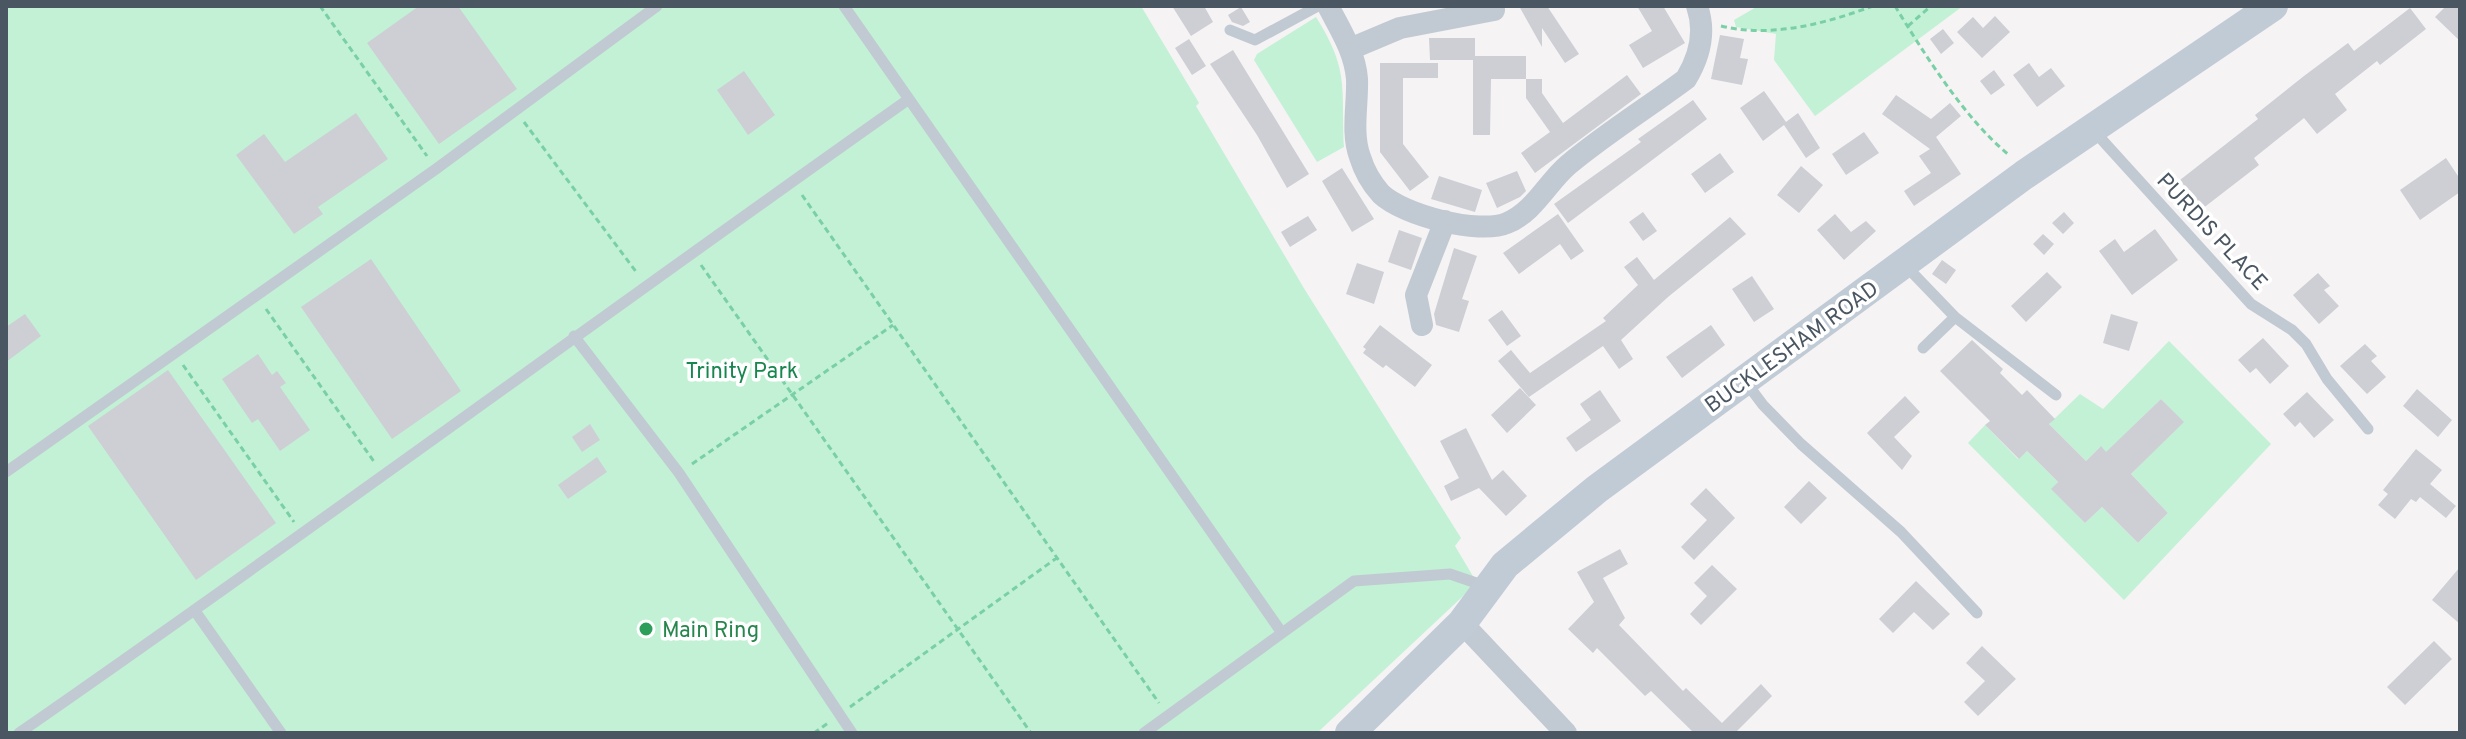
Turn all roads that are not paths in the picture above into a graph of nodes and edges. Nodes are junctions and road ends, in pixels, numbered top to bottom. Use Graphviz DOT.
graph roads {
  1 [pos="657,6"];
  2 [pos="844,6"];
  3 [pos="1318,6"];
  4 [pos="1328,6"];
  5 [pos="2273,6"];
  6 [pos="1494,10"];
  7 [pos="1699,14"];
  8 [pos="1230,30"];
  9 [pos="1350,49"];
  10 [pos="909,99"];
  11 [pos="2091,128"];
  12 [pos="1445,221"];
  13 [pos="1904,263"];
  14 [pos="1955,317"];
  15 [pos="1422,325"];
  16 [pos="574,336"];
  17 [pos="1923,348"];
  18 [pos="1745,380"];
  19 [pos="2056,395"];
  20 [pos="2368,429"];
  21 [pos="6,472"];
  22 [pos="1488,587"];
  23 [pos="195,611"];
  24 [pos="1977,613"];
  25 [pos="1462,623"];
  26 [pos="1282,633"];
  27 [pos="19,733"];
  28 [pos="281,733"];
  29 [pos="852,733"];
  30 [pos="1144,733"];
  31 [pos="1350,733"];
  32 [pos="1566,733"];
  1 -- 21 [label="lane"];
  2 -- 10 [label="lane"];
  3 -- 8 [label="lane"];
  4 -- 9 [label="street"];
  5 -- 11 [label="street, BUCKLESHAM ROAD"];
  6 -- 9 [label="street"];
  7 -- 12 [label="street"];
  9 -- 12 [label="street"];
  10 -- 16 [label="lane"];
  10 -- 26 [label="lane"];
  11 -- 13 [label="street, BUCKLESHAM ROAD"];
  11 -- 20 [label="lane, PURDIS PLACE"];
  12 -- 15 [label="street"];
  13 -- 14 [label="lane"];
  13 -- 18 [label="street, BUCKLESHAM ROAD"];
  14 -- 17 [label="lane"];
  14 -- 19 [label="lane"];
  16 -- 23 [label="lane"];
  16 -- 29 [label="lane"];
  18 -- 22 [label="street, BUCKLESHAM ROAD"];
  18 -- 24 [label="lane"];
  22 -- 25 [label="street, BUCKLESHAM ROAD"];
  22 -- 26 [label="lane"];
  23 -- 27 [label="lane"];
  23 -- 28 [label="lane"];
  25 -- 31 [label="street, BUCKLESHAM ROAD"];
  25 -- 32 [label="street"];
  26 -- 30 [label="lane"];
}
